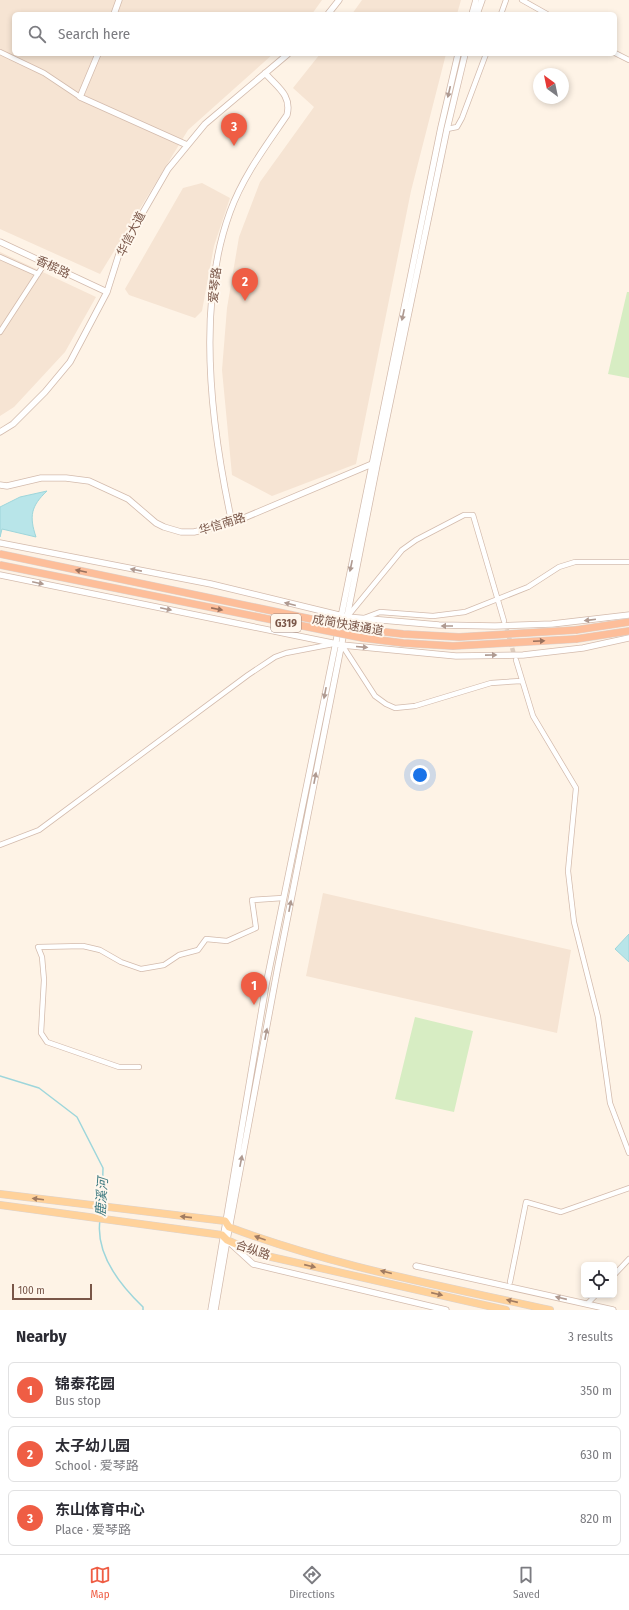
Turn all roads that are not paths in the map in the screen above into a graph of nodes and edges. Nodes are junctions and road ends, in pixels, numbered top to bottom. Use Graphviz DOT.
graph roads {
  1 [pos="120,0"];
  2 [pos="339,0"];
  3 [pos="476,0"];
  4 [pos="482,0"];
  5 [pos="506,0"];
  6 [pos="522,0"];
  7 [pos="115,12"];
  8 [pos="330,12"];
  9 [pos="473,12"];
  10 [pos="478,12"];
  11 [pos="502,12"];
  12 [pos="543,12"];
  13 [pos="0,52"];
  14 [pos="617,54"];
  15 [pos="97,56"];
  16 [pos="286,56"];
  17 [pos="458,56"];
  18 [pos="465,56"];
  19 [pos="485,56"];
  20 [pos="629,60"];
  21 [pos="265,73"];
  22 [pos="80,97"];
  23 [pos="447,129"];
  24 [pos="187,145"];
  25 [pos="0,242"];
  26 [pos="0,257"];
  27 [pos="45,263"];
  28 [pos="38,274"];
  29 [pos="107,292"];
  30 [pos="0,332"];
  31 [pos="0,432"];
  32 [pos="375,465"];
  33 [pos="0,485"];
  34 [pos="232,523"];
  35 [pos="0,543"];
  36 [pos="0,554"];
  37 [pos="629,562"];
  38 [pos="0,565"];
  39 [pos="0,575"];
  40 [pos="498,600"];
  41 [pos="629,615"];
  42 [pos="341,616"];
  43 [pos="347,617"];
  44 [pos="364,618"];
  45 [pos="504,621"];
  46 [pos="629,622"];
  47 [pos="629,631"];
  48 [pos="629,638"];
  49 [pos="335,644"];
  50 [pos="342,645"];
  51 [pos="516,660"];
  52 [pos="521,681"];
  53 [pos="0,845"];
  54 [pos="284,898"];
  55 [pos="139,1067"];
  56 [pos="629,1153"];
  57 [pos="629,1188"];
  58 [pos="0,1194"];
  59 [pos="0,1205"];
  60 [pos="227,1224"];
  61 [pos="224,1238"];
  62 [pos="629,1259"];
  63 [pos="416,1266"];
  64 [pos="617,1273"];
  65 [pos="510,1282"];
  66 [pos="593,1298"];
  67 [pos="587,1304"];
  68 [pos="211,1310"];
  69 [pos="215,1310"];
  70 [pos="446,1310"];
  71 [pos="506,1310"];
  72 [pos="550,1310"];
  73 [pos="613,1310"];
  1 -- 7 [label="street"];
  2 -- 8 [label="street"];
  3 -- 9 [label="street"];
  4 -- 10 [label="street"];
  5 -- 11 [label="street"];
  6 -- 12 [label="street"];
  13 -- 22 [label="street"];
  14 -- 20 [label="street"];
  15 -- 22 [label="street"];
  16 -- 21 [label="street, 华信大道"];
  17 -- 32 [label="street, one-way"];
  18 -- 23 [label="street"];
  19 -- 23 [label="street"];
  21 -- 24 [label="street, 华信大道"];
  21 -- 34 [label="street, 爱琴路"];
  22 -- 24 [label="street"];
  23 -- 32 [label="street"];
  24 -- 29 [label="street, 华信大道"];
  25 -- 27 [label="street, 香槟路"];
  26 -- 28 [label="street"];
  27 -- 28 [label="street"];
  27 -- 29 [label="street, 香槟路"];
  28 -- 30 [label="street"];
  29 -- 31 [label="street, 华信大道"];
  32 -- 34 [label="street, 华信南路"];
  32 -- 42 [label="street, one-way"];
  32 -- 43 [label="street"];
  33 -- 34 [label="street, 华信南路"];
  42 -- 35 [label="street, one-way"];
  46 -- 36 [label="highway, 成简快速通道 / G319, one-way, bridge"];
  37 -- 40 [label="street"];
  38 -- 47 [label="highway, 成简快速通道 / G319, one-way, bridge"];
  39 -- 49 [label="street, one-way"];
  40 -- 43 [label="street"];
  40 -- 44 [label="street"];
  40 -- 45 [label="street"];
  41 -- 44 [label="street, one-way"];
  42 -- 43 [label="street"];
  42 -- 49 [label="street"];
  43 -- 44 [label="street"];
  43 -- 50 [label="street"];
  50 -- 48 [label="street, one-way"];
  49 -- 50 [label="street"];
  49 -- 53 [label="street"];
  49 -- 54 [label="street, one-way"];
  50 -- 52 [label="street"];
  60 -- 50 [label="street, one-way"];
  51 -- 52 [label="street"];
  52 -- 56 [label="street"];
  54 -- 55 [label="street"];
  54 -- 60 [label="street"];
  57 -- 65 [label="street"];
  60 -- 58 [label="main road, 合纵路, one-way"];
  59 -- 61 [label="main road, 合纵路"];
  60 -- 61 [label="street"];
  72 -- 60 [label="main road, 合纵路, one-way"];
  61 -- 68 [label="street"];
  61 -- 69 [label="street"];
  61 -- 70 [label="street"];
  61 -- 71 [label="main road, 合纵路, one-way"];
  62 -- 64 [label="street"];
  67 -- 63 [label="street, one-way"];
  66 -- 67 [label="street"];
  67 -- 73 [label="street"];
}
